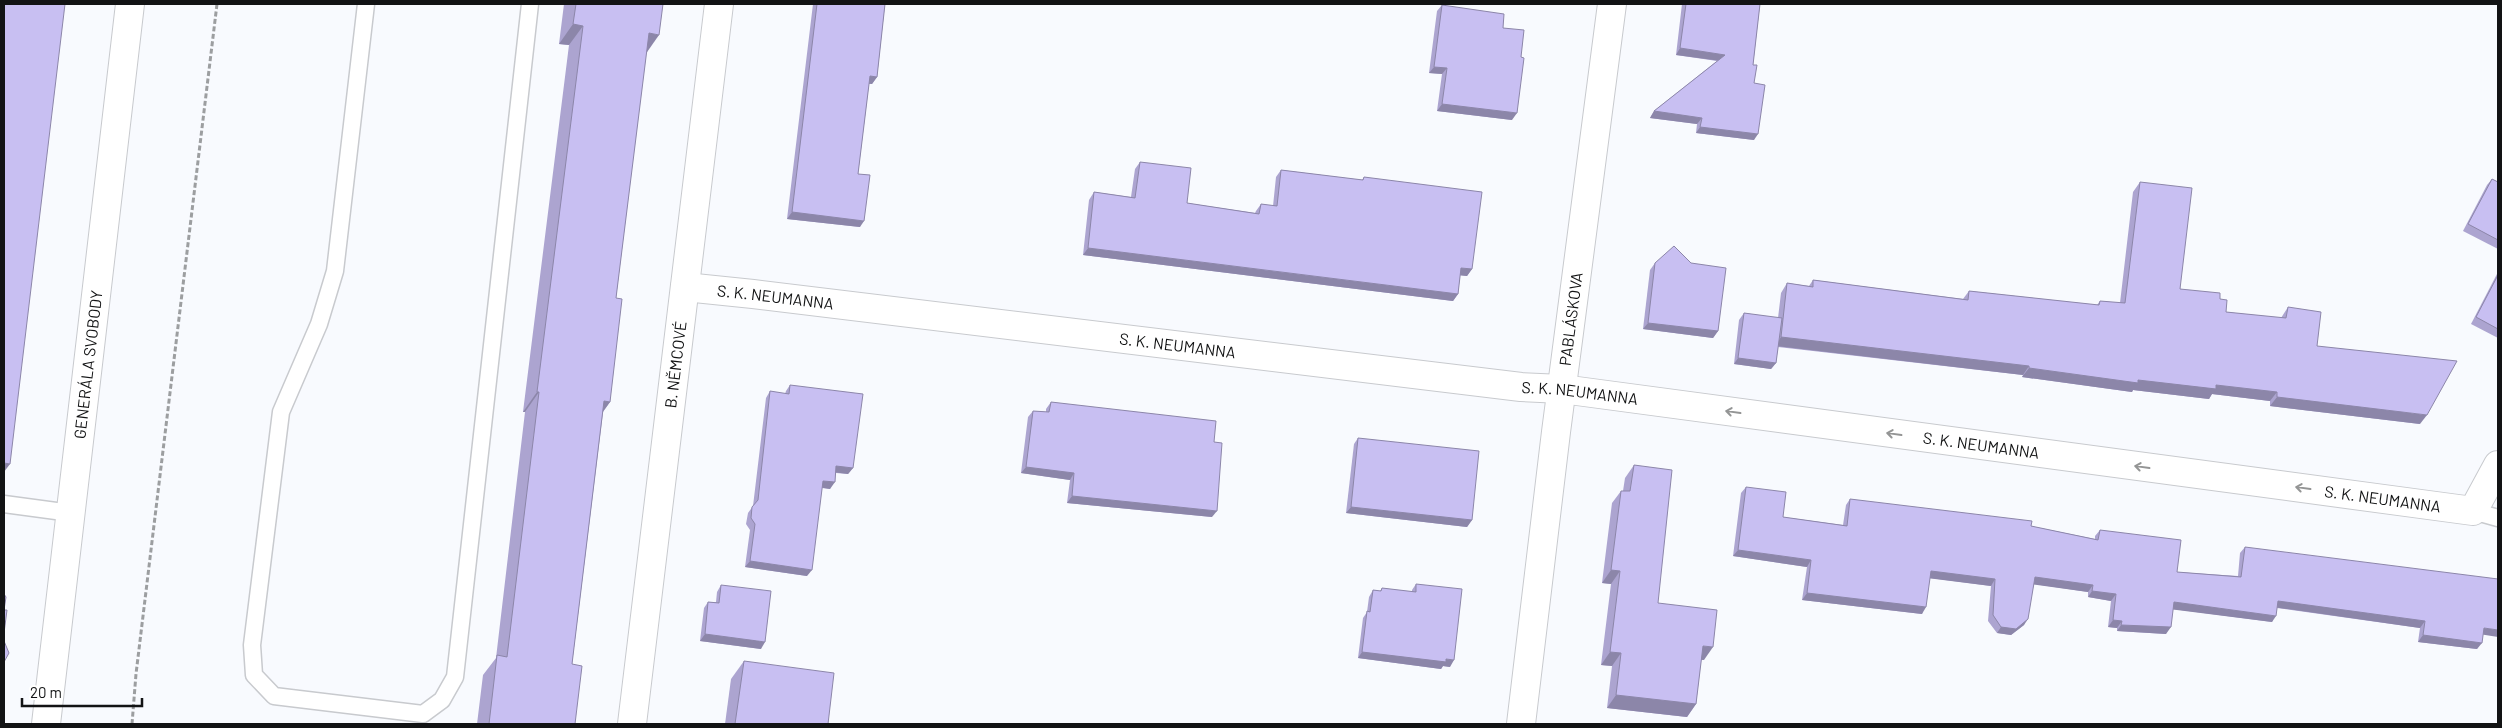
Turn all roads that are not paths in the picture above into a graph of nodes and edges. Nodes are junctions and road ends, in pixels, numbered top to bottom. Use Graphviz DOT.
graph roads {
  1 [pos="130,4"];
  2 [pos="366,4"];
  3 [pos="530,4"];
  4 [pos="719,4"];
  5 [pos="1612,4"];
  6 [pos="684,287"];
  7 [pos="1562,389"];
  8 [pos="2498,465"];
  9 [pos="4,504"];
  10 [pos="70,513"];
  11 [pos="2486,515"];
  12 [pos="46,724"];
  13 [pos="632,724"];
  14 [pos="1521,724"];
  1 -- 10 [label="street, GENERÁLA SVOBODY"];
  2 -- 3 [label="lane"];
  4 -- 6 [label="street, B. NĚMCOVÉ"];
  5 -- 7 [label="street, PABLÁSKOVA"];
  6 -- 7 [label="street, S. K. NEUMANNA"];
  6 -- 13 [label="street, B. NĚMCOVÉ"];
  11 -- 7 [label="street, S. K. NEUMANNA, one-way"];
  7 -- 14 [label="street, PABLÁSKOVA"];
  8 -- 11 [label="street"];
  9 -- 10 [label="lane"];
  10 -- 12 [label="street, GENERÁLA SVOBODY"];
}
